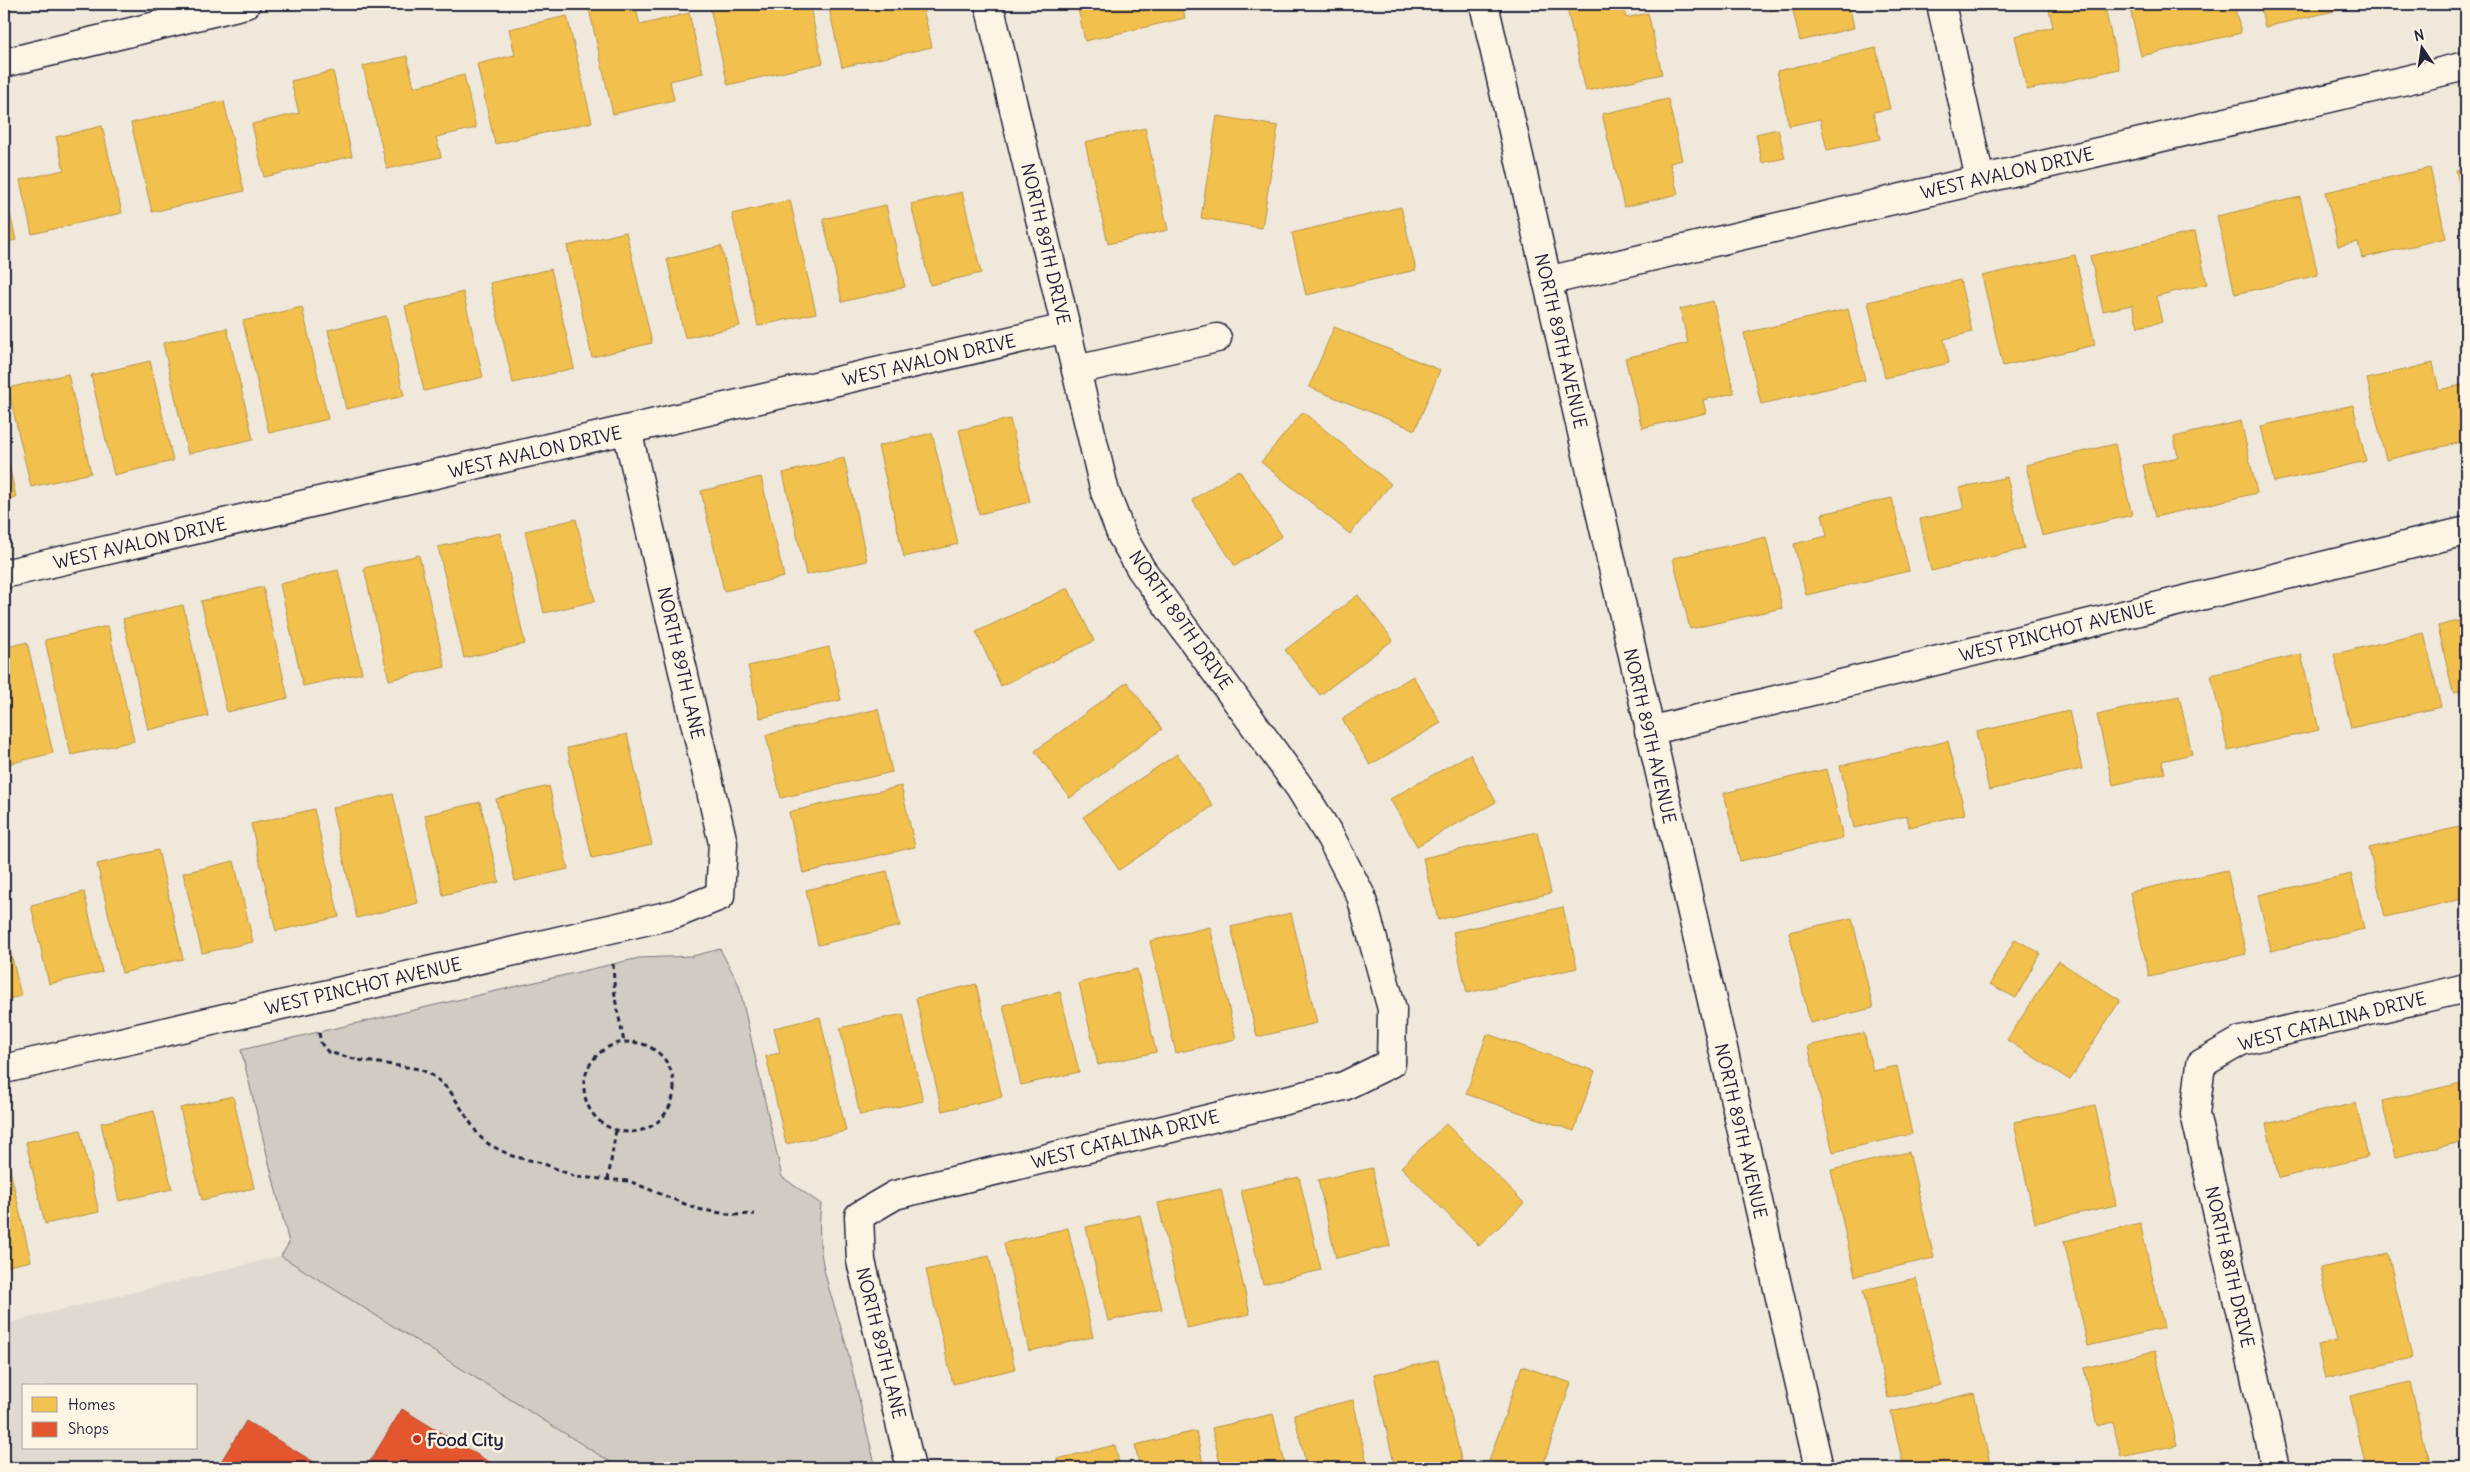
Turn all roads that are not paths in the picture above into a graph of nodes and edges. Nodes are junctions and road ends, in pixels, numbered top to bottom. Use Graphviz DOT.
graph roads {
  1 [pos="246,4"];
  2 [pos="989,4"];
  3 [pos="1484,4"];
  4 [pos="1941,4"];
  5 [pos="4,63"];
  6 [pos="2466,66"];
  7 [pos="1980,180"];
  8 [pos="1547,281"];
  9 [pos="1066,328"];
  10 [pos="1217,338"];
  11 [pos="1076,370"];
  12 [pos="627,430"];
  13 [pos="2466,531"];
  14 [pos="4,574"];
  15 [pos="1649,731"];
  16 [pos="720,896"];
  17 [pos="2466,988"];
  18 [pos="1391,1064"];
  19 [pos="2201,1064"];
  20 [pos="4,1069"];
  21 [pos="859,1216"];
  22 [pos="912,1468"];
  23 [pos="1819,1468"];
  24 [pos="2276,1468"];
  1 -- 5 [label="street"];
  2 -- 9 [label="street, NORTH 89TH DRIVE"];
  3 -- 8 [label="street, NORTH 89TH AVENUE"];
  4 -- 7 [label="street"];
  6 -- 7 [label="street, WEST AVALON DRIVE"];
  7 -- 8 [label="street, WEST AVALON DRIVE"];
  8 -- 15 [label="street, NORTH 89TH AVENUE"];
  9 -- 11 [label="street, NORTH 89TH DRIVE"];
  9 -- 12 [label="street, WEST AVALON DRIVE"];
  10 -- 11 [label="street"];
  11 -- 18 [label="street, NORTH 89TH DRIVE"];
  12 -- 14 [label="street, WEST AVALON DRIVE"];
  12 -- 16 [label="street, NORTH 89TH LANE"];
  13 -- 15 [label="street, WEST PINCHOT AVENUE"];
  15 -- 23 [label="street, NORTH 89TH AVENUE"];
  16 -- 20 [label="street, WEST PINCHOT AVENUE"];
  17 -- 19 [label="street, WEST CATALINA DRIVE"];
  18 -- 21 [label="street, WEST CATALINA DRIVE"];
  19 -- 24 [label="street, NORTH 88TH DRIVE"];
  21 -- 22 [label="street, NORTH 89TH LANE"];
}
